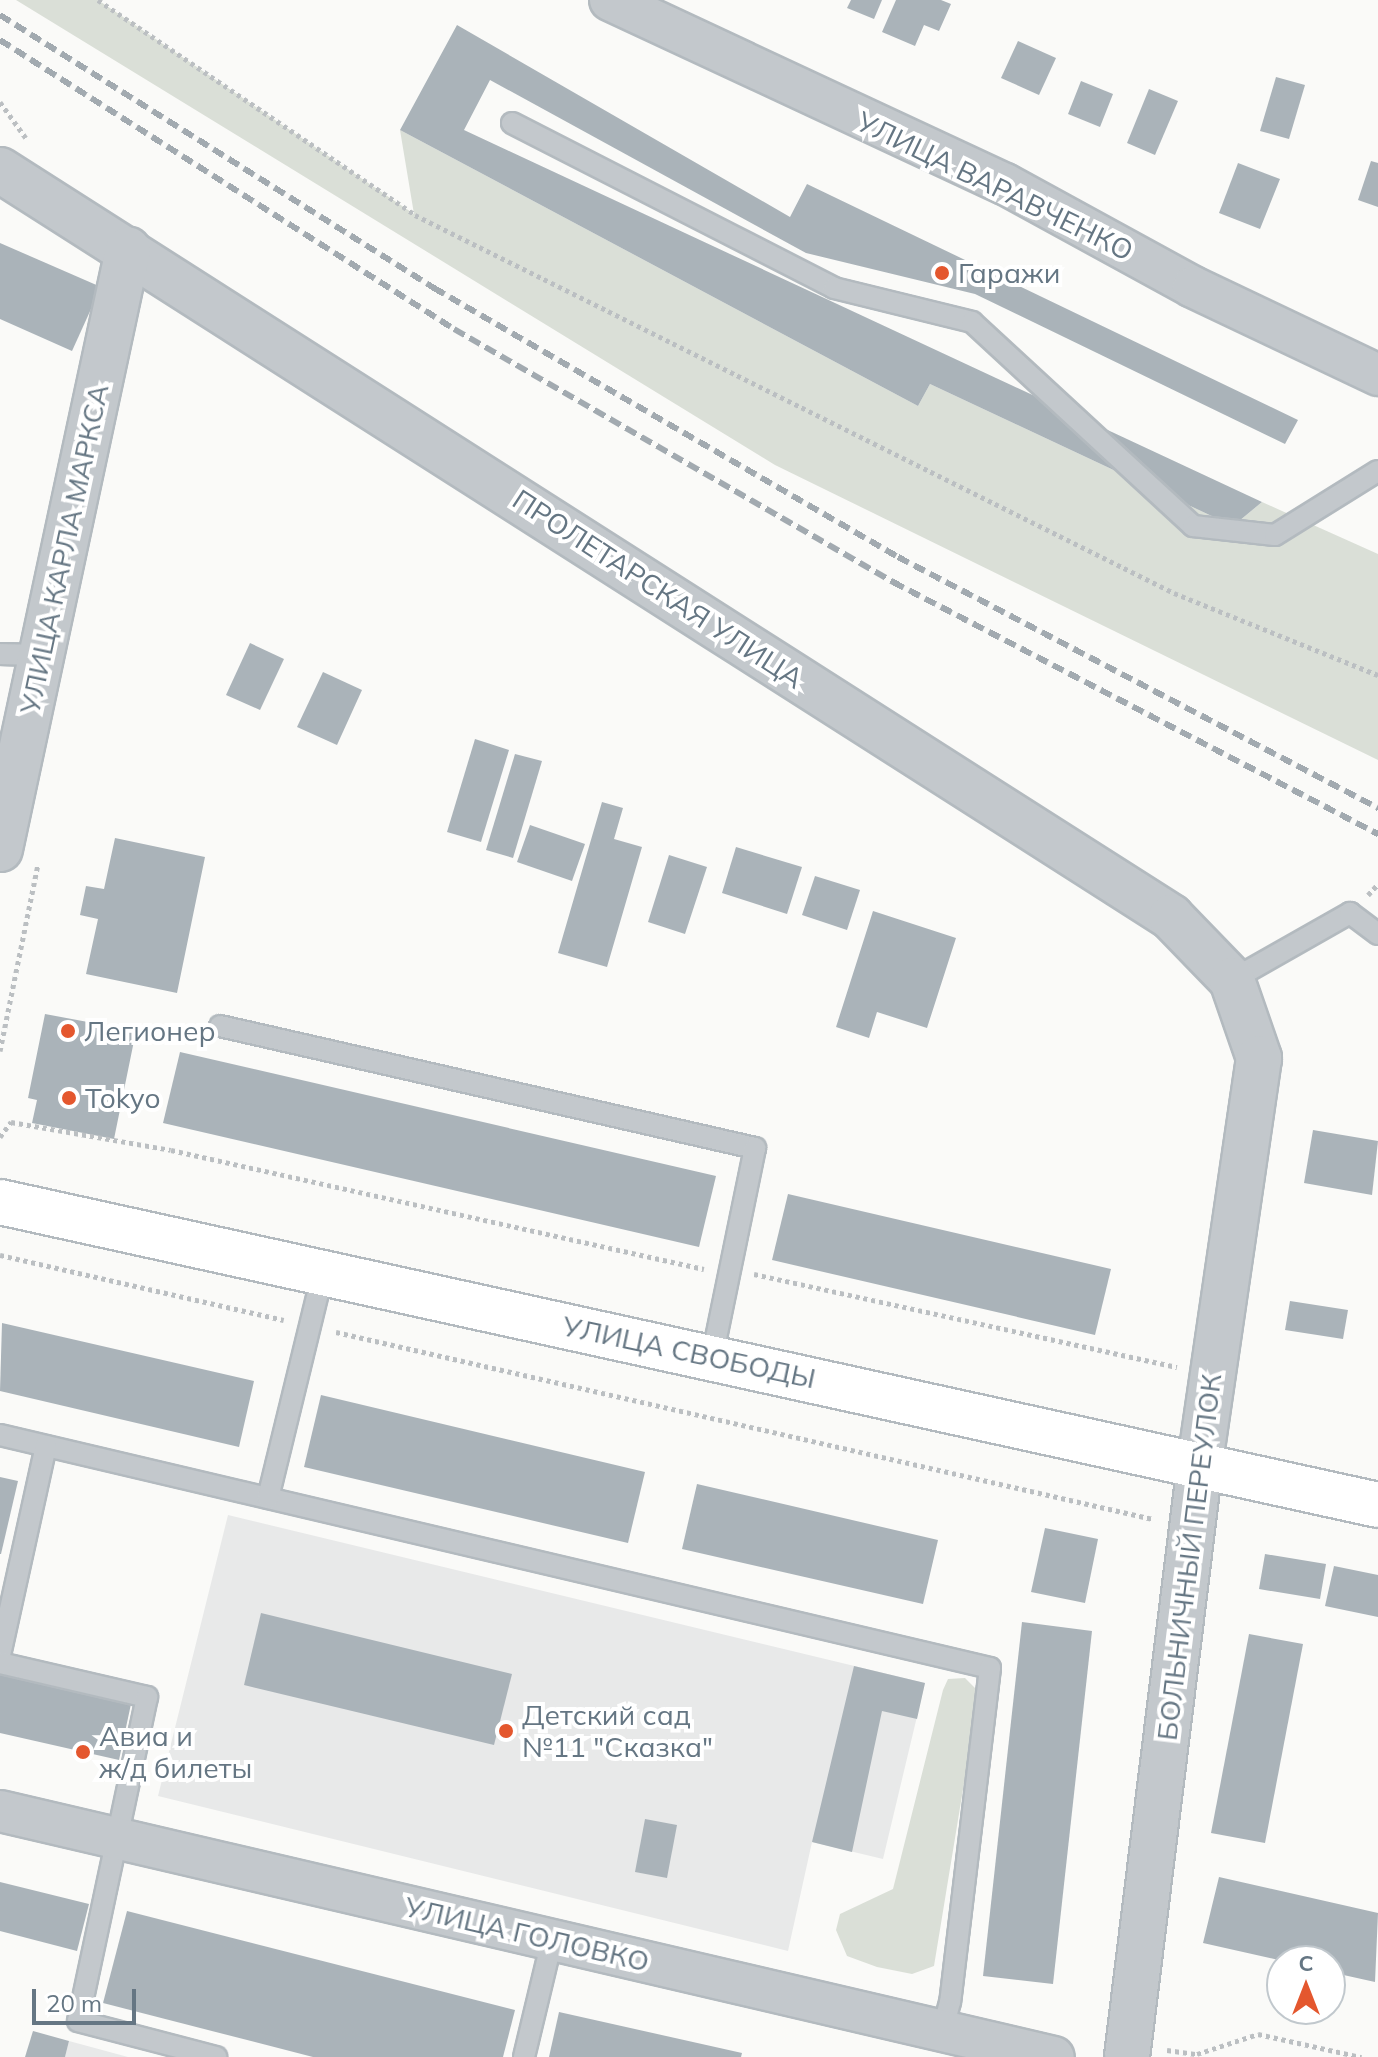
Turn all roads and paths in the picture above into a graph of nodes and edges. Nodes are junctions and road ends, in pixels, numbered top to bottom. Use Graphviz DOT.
graph roads {
  1 [pos="98,0"];
  2 [pos="610,0"];
  3 [pos="512,123"];
  4 [pos="0,170"];
  5 [pos="128,250"];
  6 [pos="1378,375"];
  7 [pos="1378,471"];
  8 [pos="21,655"];
  9 [pos="1378,675"];
  10 [pos="0,849"];
  11 [pos="1378,934"];
  12 [pos="1232,980"];
  13 [pos="220,1026"];
  14 [pos="1259,1058"];
  15 [pos="0,1137"];
  16 [pos="0,1202"];
  17 [pos="0,1255"];
  18 [pos="323,1272"];
  19 [pos="729,1274"];
  20 [pos="310,1326"];
  21 [pos="712,1357"];
  22 [pos="1213,1375"];
  23 [pos="0,1435"];
  24 [pos="46,1446"];
  25 [pos="1200,1464"];
  26 [pos="268,1498"];
  27 [pos="1378,1505"];
  28 [pos="1192,1528"];
  29 [pos="0,1655"];
  30 [pos="0,1663"];
  31 [pos="0,1811"];
  32 [pos="119,1839"];
  33 [pos="552,1940"];
  34 [pos="959,2042"];
  35 [pos="1128,2051"];
  36 [pos="216,2057"];
  37 [pos="524,2057"];
  38 [pos="1054,2057"];
  39 [pos="1361,2057"];
  1 -- 9 [label="path"];
  2 -- 6 [label="street, УЛИЦА ВАРАВЧЕНКО"];
  3 -- 7 [label="lane"];
  4 -- 5 [label="street, ПРОЛЕТАРСКАЯ УЛИЦА"];
  5 -- 8 [label="street, УЛИЦА КАРЛА МАРКСА"];
  5 -- 12 [label="street, ПРОЛЕТАРСКАЯ УЛИЦА"];
  8 -- 10 [label="street, УЛИЦА КАРЛА МАРКСА"];
  11 -- 12 [label="lane"];
  12 -- 14 [label="street, ПРОЛЕТАРСКАЯ УЛИЦА"];
  13 -- 19 [label="lane"];
  14 -- 22 [label="street, БОЛЬНИЧНЫЙ ПЕРЕУЛОК"];
  15 -- 19 [label="path"];
  16 -- 18 [label="main road, УЛИЦА СВОБОДЫ"];
  17 -- 20 [label="path"];
  18 -- 20 [label="lane"];
  18 -- 21 [label="main road, УЛИЦА СВОБОДЫ"];
  19 -- 21 [label="lane"];
  19 -- 22 [label="path"];
  20 -- 26 [label="lane"];
  20 -- 28 [label="path"];
  21 -- 25 [label="main road, УЛИЦА СВОБОДЫ"];
  22 -- 25 [label="street, БОЛЬНИЧНЫЙ ПЕРЕУЛОК"];
  23 -- 24 [label="lane"];
  24 -- 26 [label="lane"];
  24 -- 29 [label="lane"];
  25 -- 27 [label="main road, УЛИЦА СВОБОДЫ"];
  25 -- 28 [label="street, БОЛЬНИЧНЫЙ ПЕРЕУЛОК"];
  26 -- 34 [label="lane"];
  28 -- 35 [label="street, БОЛЬНИЧНЫЙ ПЕРЕУЛОК"];
  30 -- 32 [label="lane"];
  31 -- 32 [label="street, УЛИЦА ГОЛОВКО"];
  32 -- 33 [label="street, УЛИЦА ГОЛОВКО"];
  32 -- 36 [label="lane"];
  33 -- 34 [label="street, УЛИЦА ГОЛОВКО"];
  33 -- 37 [label="lane"];
  34 -- 38 [label="street, УЛИЦА ГОЛОВКО"];
  35 -- 39 [label="path"];
}
